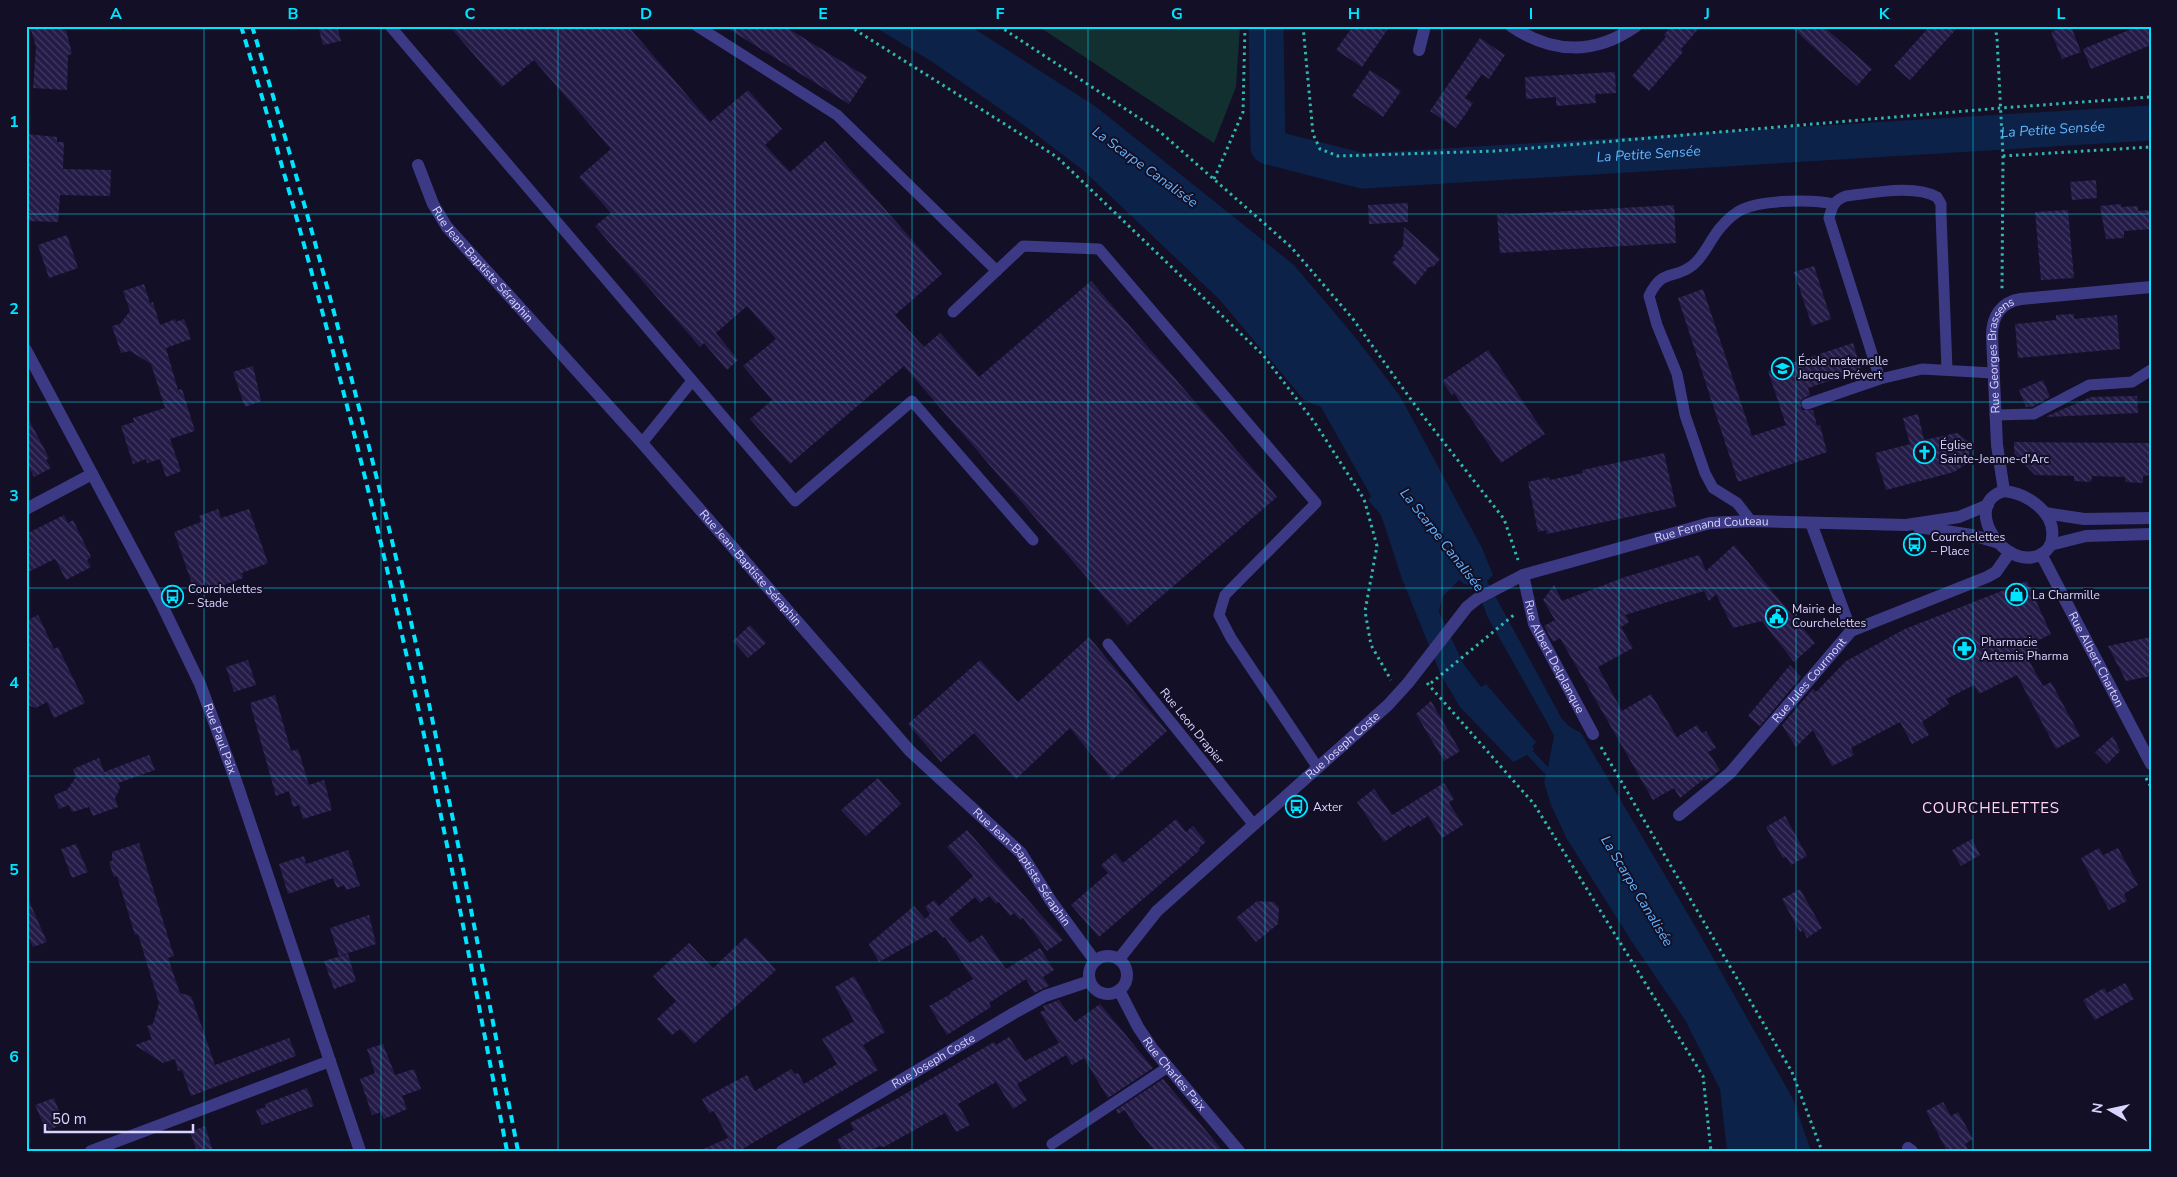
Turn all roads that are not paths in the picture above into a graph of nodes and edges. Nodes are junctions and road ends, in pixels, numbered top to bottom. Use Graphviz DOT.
graph roads {
  1 [pos="390,26"];
  2 [pos="697,26"];
  3 [pos="1426,26"];
  4 [pos="1511,26"];
  5 [pos="1636,26"];
  6 [pos="1420,50"];
  7 [pos="418,165"];
  8 [pos="1834,204"];
  9 [pos="997,271"];
  10 [pos="2151,287"];
  11 [pos="953,312"];
  12 [pos="26,350"];
  13 [pos="1946,369"];
  14 [pos="2151,370"];
  15 [pos="1993,373"];
  16 [pos="692,380"];
  17 [pos="1880,380"];
  18 [pos="1807,404"];
  19 [pos="1995,415"];
  20 [pos="642,443"];
  21 [pos="92,474"];
  22 [pos="2004,492"];
  23 [pos="1988,505"];
  24 [pos="26,509"];
  25 [pos="2045,513"];
  26 [pos="2151,518"];
  27 [pos="1751,521"];
  28 [pos="1811,523"];
  29 [pos="1906,525"];
  30 [pos="2151,534"];
  31 [pos="1033,540"];
  32 [pos="1999,544"];
  33 [pos="2046,550"];
  34 [pos="2010,552"];
  35 [pos="1523,575"];
  36 [pos="1851,631"];
  37 [pos="1108,644"];
  38 [pos="1593,734"];
  39 [pos="2151,764"];
  40 [pos="1318,768"];
  41 [pos="1679,814"];
  42 [pos="1254,825"];
  43 [pos="1119,959"];
  44 [pos="1094,961"];
  45 [pos="1090,980"];
  46 [pos="1120,990"];
  47 [pos="330,1061"];
  48 [pos="1168,1067"];
  49 [pos="1052,1144"];
  50 [pos="91,1151"];
  51 [pos="360,1151"];
  52 [pos="782,1151"];
  53 [pos="1239,1151"];
  1 -- 16 [label="lane"];
  2 -- 9 [label="lane"];
  3 -- 6 [label="street"];
  4 -- 5 [label="street"];
  7 -- 20 [label="street, Rue Jean-Baptiste Séraphin"];
  8 -- 13 [label="lane"];
  8 -- 17 [label="lane"];
  8 -- 27 [label="lane"];
  9 -- 11 [label="lane"];
  9 -- 40 [label="lane"];
  10 -- 15 [label="street, Rue Georges Brassens"];
  12 -- 21 [label="street, Rue Paul Paix"];
  13 -- 15 [label="lane"];
  13 -- 17 [label="lane"];
  14 -- 19 [label="lane"];
  15 -- 19 [label="street, Rue Georges Brassens"];
  16 -- 20 [label="lane"];
  16 -- 31 [label="lane"];
  17 -- 18 [label="lane"];
  19 -- 22 [label="street, Rue Georges Brassens"];
  20 -- 44 [label="street, Rue Jean-Baptiste Séraphin"];
  21 -- 24 [label="street"];
  21 -- 47 [label="street, Rue Paul Paix"];
  22 -- 23 [label="street"];
  22 -- 25 [label="street"];
  23 -- 29 [label="street, Rue Fernand Couteau"];
  23 -- 32 [label="street"];
  25 -- 26 [label="street"];
  25 -- 33 [label="street"];
  27 -- 28 [label="street, Rue Fernand Couteau"];
  27 -- 35 [label="street, Rue Fernand Couteau"];
  28 -- 29 [label="street, Rue Fernand Couteau"];
  28 -- 36 [label="street"];
  29 -- 32 [label="street, Rue Fernand Couteau"];
  30 -- 33 [label="street"];
  32 -- 34 [label="street"];
  33 -- 34 [label="street"];
  33 -- 39 [label="street, Rue Albert Charton"];
  34 -- 36 [label="street, Rue Jules Courmont"];
  35 -- 38 [label="street, Rue Albert Delplanque"];
  35 -- 40 [label="street, Rue Joseph Coste"];
  36 -- 41 [label="street, Rue Jules Courmont"];
  37 -- 42 [label="lane, Rue Leon Drapier"];
  40 -- 42 [label="street, Rue Joseph Coste"];
  42 -- 43 [label="street, Rue Joseph Coste"];
  43 -- 44 [label="street"];
  43 -- 46 [label="street"];
  44 -- 45 [label="street"];
  45 -- 46 [label="street"];
  45 -- 52 [label="street, Rue Joseph Coste"];
  46 -- 48 [label="street, Rue Charles Paix"];
  47 -- 50 [label="street"];
  47 -- 51 [label="street, Rue Paul Paix"];
  48 -- 49 [label="lane"];
  48 -- 53 [label="street, Rue Charles Paix"];
}
